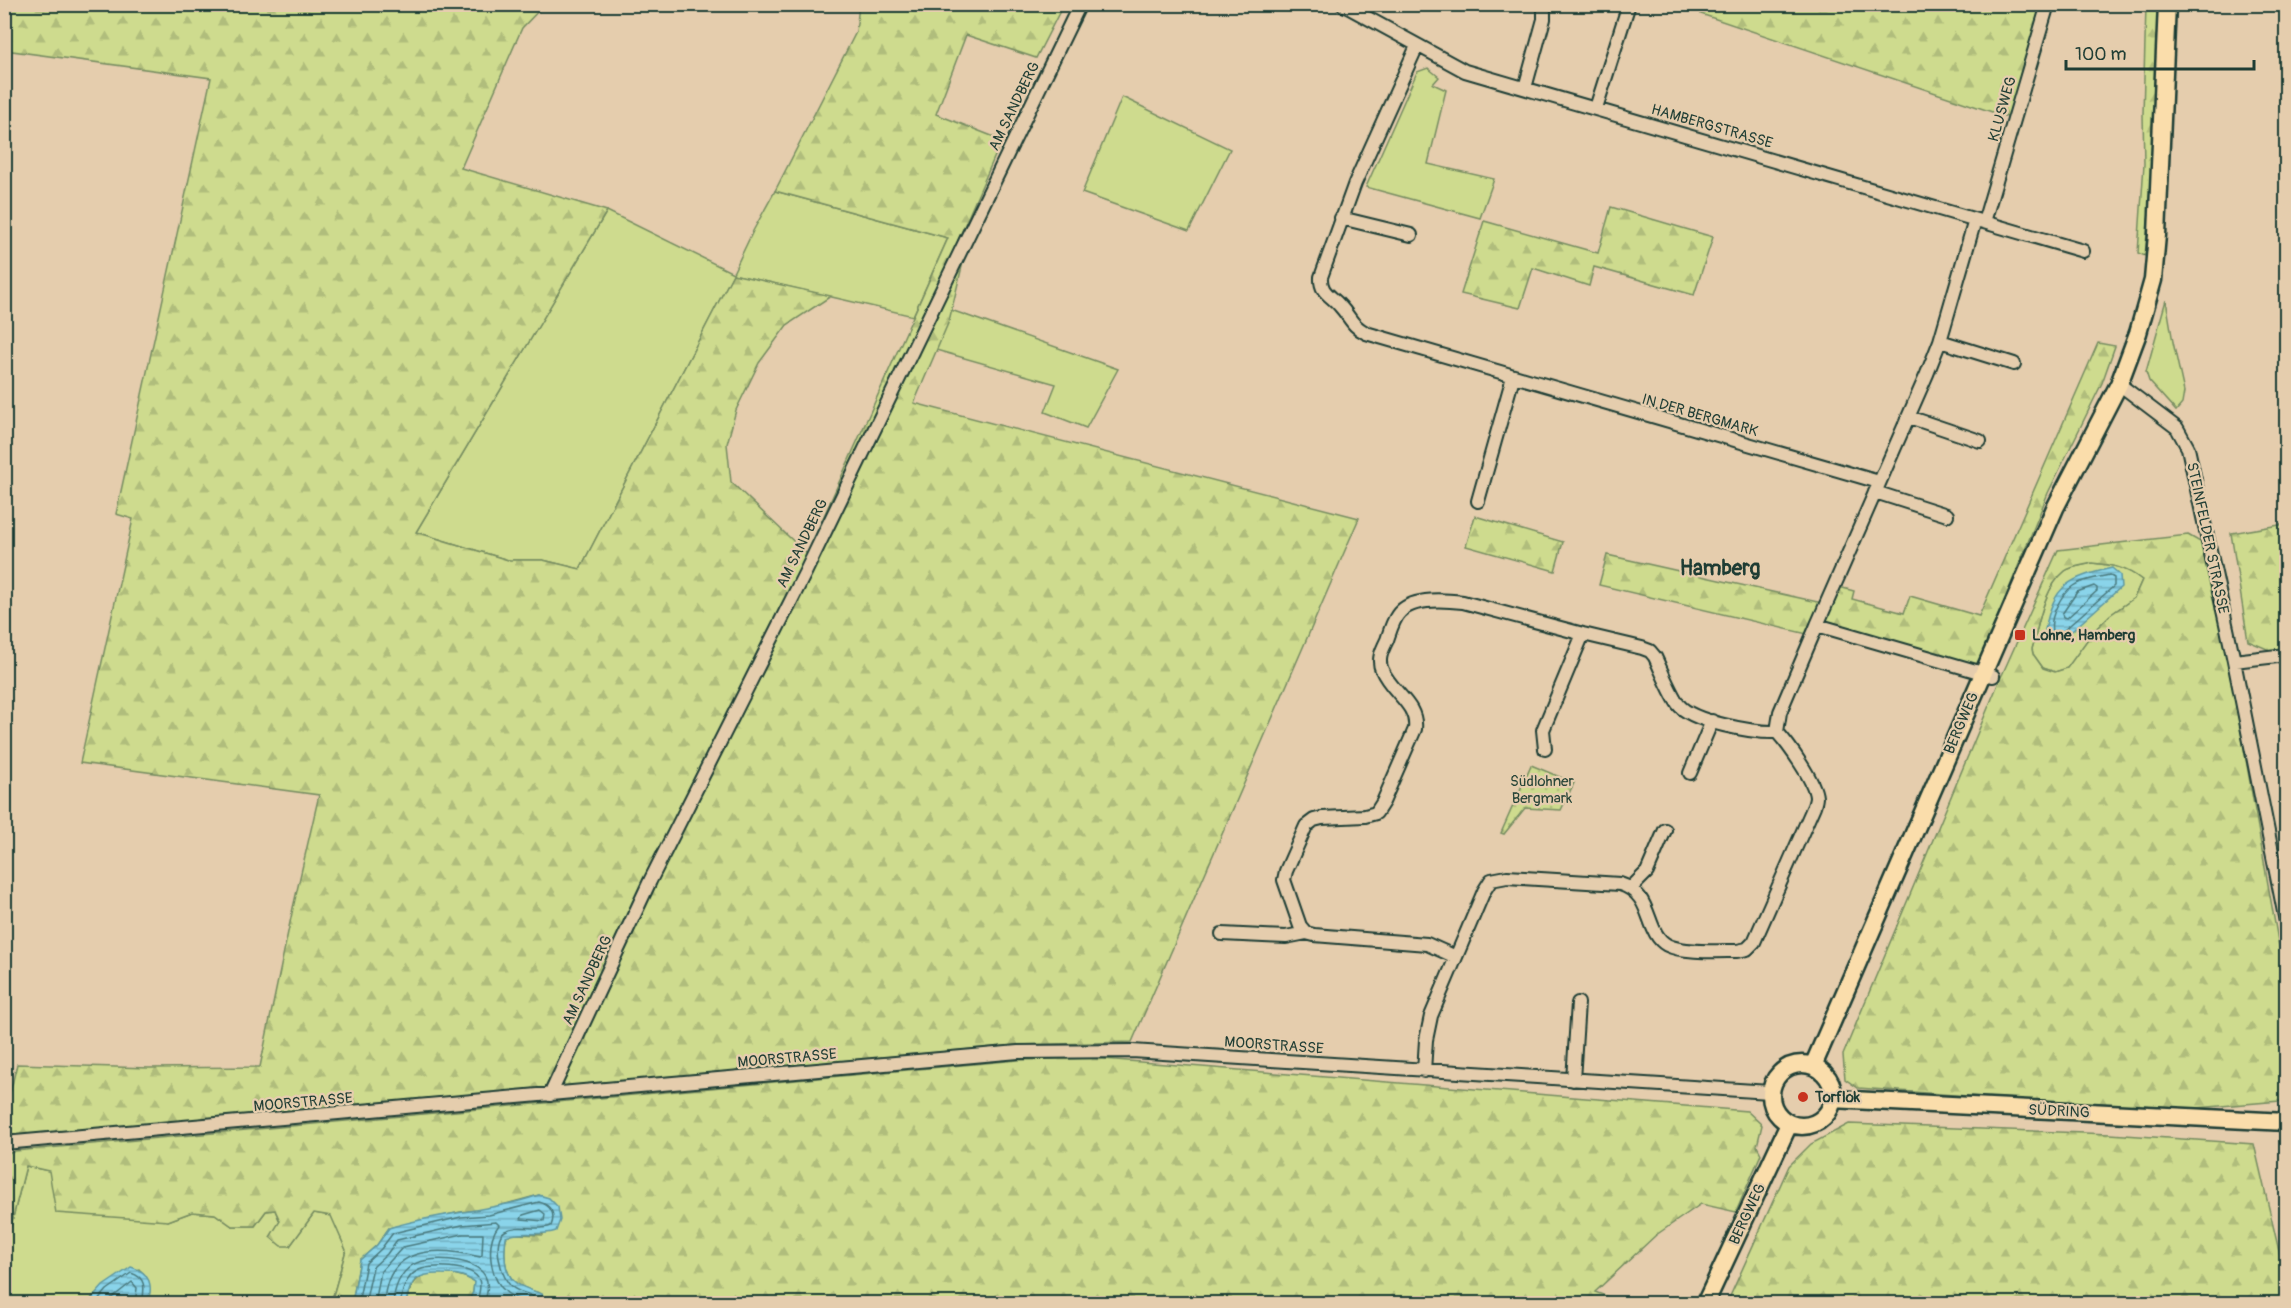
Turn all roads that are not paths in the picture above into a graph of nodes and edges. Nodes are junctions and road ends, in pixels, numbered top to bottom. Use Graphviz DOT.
graph roads {
  1 [pos="1080,4"];
  2 [pos="1342,4"];
  3 [pos="1544,4"];
  4 [pos="1629,4"];
  5 [pos="2048,4"];
  6 [pos="2167,4"];
  7 [pos="1417,45"];
  8 [pos="1525,88"];
  9 [pos="1596,108"];
  10 [pos="1341,218"];
  11 [pos="1980,221"];
  12 [pos="1411,235"];
  13 [pos="2083,251"];
  14 [pos="1940,341"];
  15 [pos="2014,364"];
  16 [pos="1513,377"];
  17 [pos="2119,384"];
  18 [pos="1909,417"];
  19 [pos="1980,441"];
  20 [pos="1877,487"];
  21 [pos="1478,501"];
  22 [pos="1947,514"];
  23 [pos="1817,625"];
  24 [pos="1583,634"];
  25 [pos="2286,655"];
  26 [pos="2234,661"];
  27 [pos="1988,674"];
  28 [pos="1712,721"];
  29 [pos="1777,732"];
  30 [pos="1545,749"];
  31 [pos="1690,773"];
  32 [pos="1665,830"];
  33 [pos="1632,887"];
  34 [pos="2285,900"];
  35 [pos="2286,922"];
  36 [pos="1306,933"];
  37 [pos="1222,934"];
  38 [pos="1456,957"];
  39 [pos="1578,1003"];
  40 [pos="1813,1066"];
  41 [pos="1424,1071"];
  42 [pos="1573,1080"];
  43 [pos="1770,1092"];
  44 [pos="550,1095"];
  45 [pos="1833,1099"];
  46 [pos="2286,1122"];
  47 [pos="1789,1124"];
  48 [pos="4,1143"];
  49 [pos="1705,1304"];
  1 -- 44 [label="street, AM SANDBERG"];
  2 -- 7 [label="street, HAMBERGSTRASSE"];
  3 -- 8 [label="street"];
  4 -- 9 [label="street"];
  5 -- 11 [label="street, KLUSWEG"];
  6 -- 17 [label="main road"];
  7 -- 8 [label="street, HAMBERGSTRASSE"];
  7 -- 10 [label="street, IN DER BERGMARK"];
  8 -- 9 [label="street, HAMBERGSTRASSE"];
  9 -- 11 [label="street, HAMBERGSTRASSE"];
  10 -- 12 [label="street"];
  10 -- 16 [label="street, IN DER BERGMARK"];
  11 -- 13 [label="street, HAMBERGSTRASSE"];
  11 -- 14 [label="street"];
  14 -- 15 [label="street"];
  14 -- 18 [label="street"];
  16 -- 20 [label="street, IN DER BERGMARK"];
  16 -- 21 [label="street"];
  17 -- 26 [label="street, STEINFELDER STRASSE"];
  17 -- 27 [label="main road, BERGWEG"];
  18 -- 19 [label="street"];
  18 -- 20 [label="street"];
  20 -- 22 [label="street, IN DER BERGMARK"];
  20 -- 23 [label="street"];
  23 -- 27 [label="street"];
  23 -- 29 [label="street"];
  24 -- 28 [label="street"];
  24 -- 30 [label="street"];
  24 -- 36 [label="street"];
  25 -- 26 [label="street"];
  26 -- 34 [label="street, STEINFELDER STRASSE"];
  27 -- 40 [label="main road, BERGWEG"];
  28 -- 29 [label="street"];
  28 -- 31 [label="street"];
  29 -- 33 [label="street"];
  32 -- 33 [label="street"];
  33 -- 38 [label="street"];
  34 -- 35 [label="street, STEINFELDER STRASSE"];
  36 -- 37 [label="street"];
  36 -- 38 [label="street"];
  38 -- 41 [label="street"];
  39 -- 42 [label="street"];
  40 -- 43 [label="main road"];
  40 -- 45 [label="main road"];
  41 -- 42 [label="street, MOORSTRASSE"];
  41 -- 44 [label="street, MOORSTRASSE"];
  42 -- 43 [label="street, MOORSTRASSE"];
  43 -- 47 [label="main road"];
  44 -- 48 [label="street, MOORSTRASSE"];
  45 -- 46 [label="main road, SÜDRING"];
  45 -- 47 [label="main road"];
  47 -- 49 [label="main road, BERGWEG"];
}
